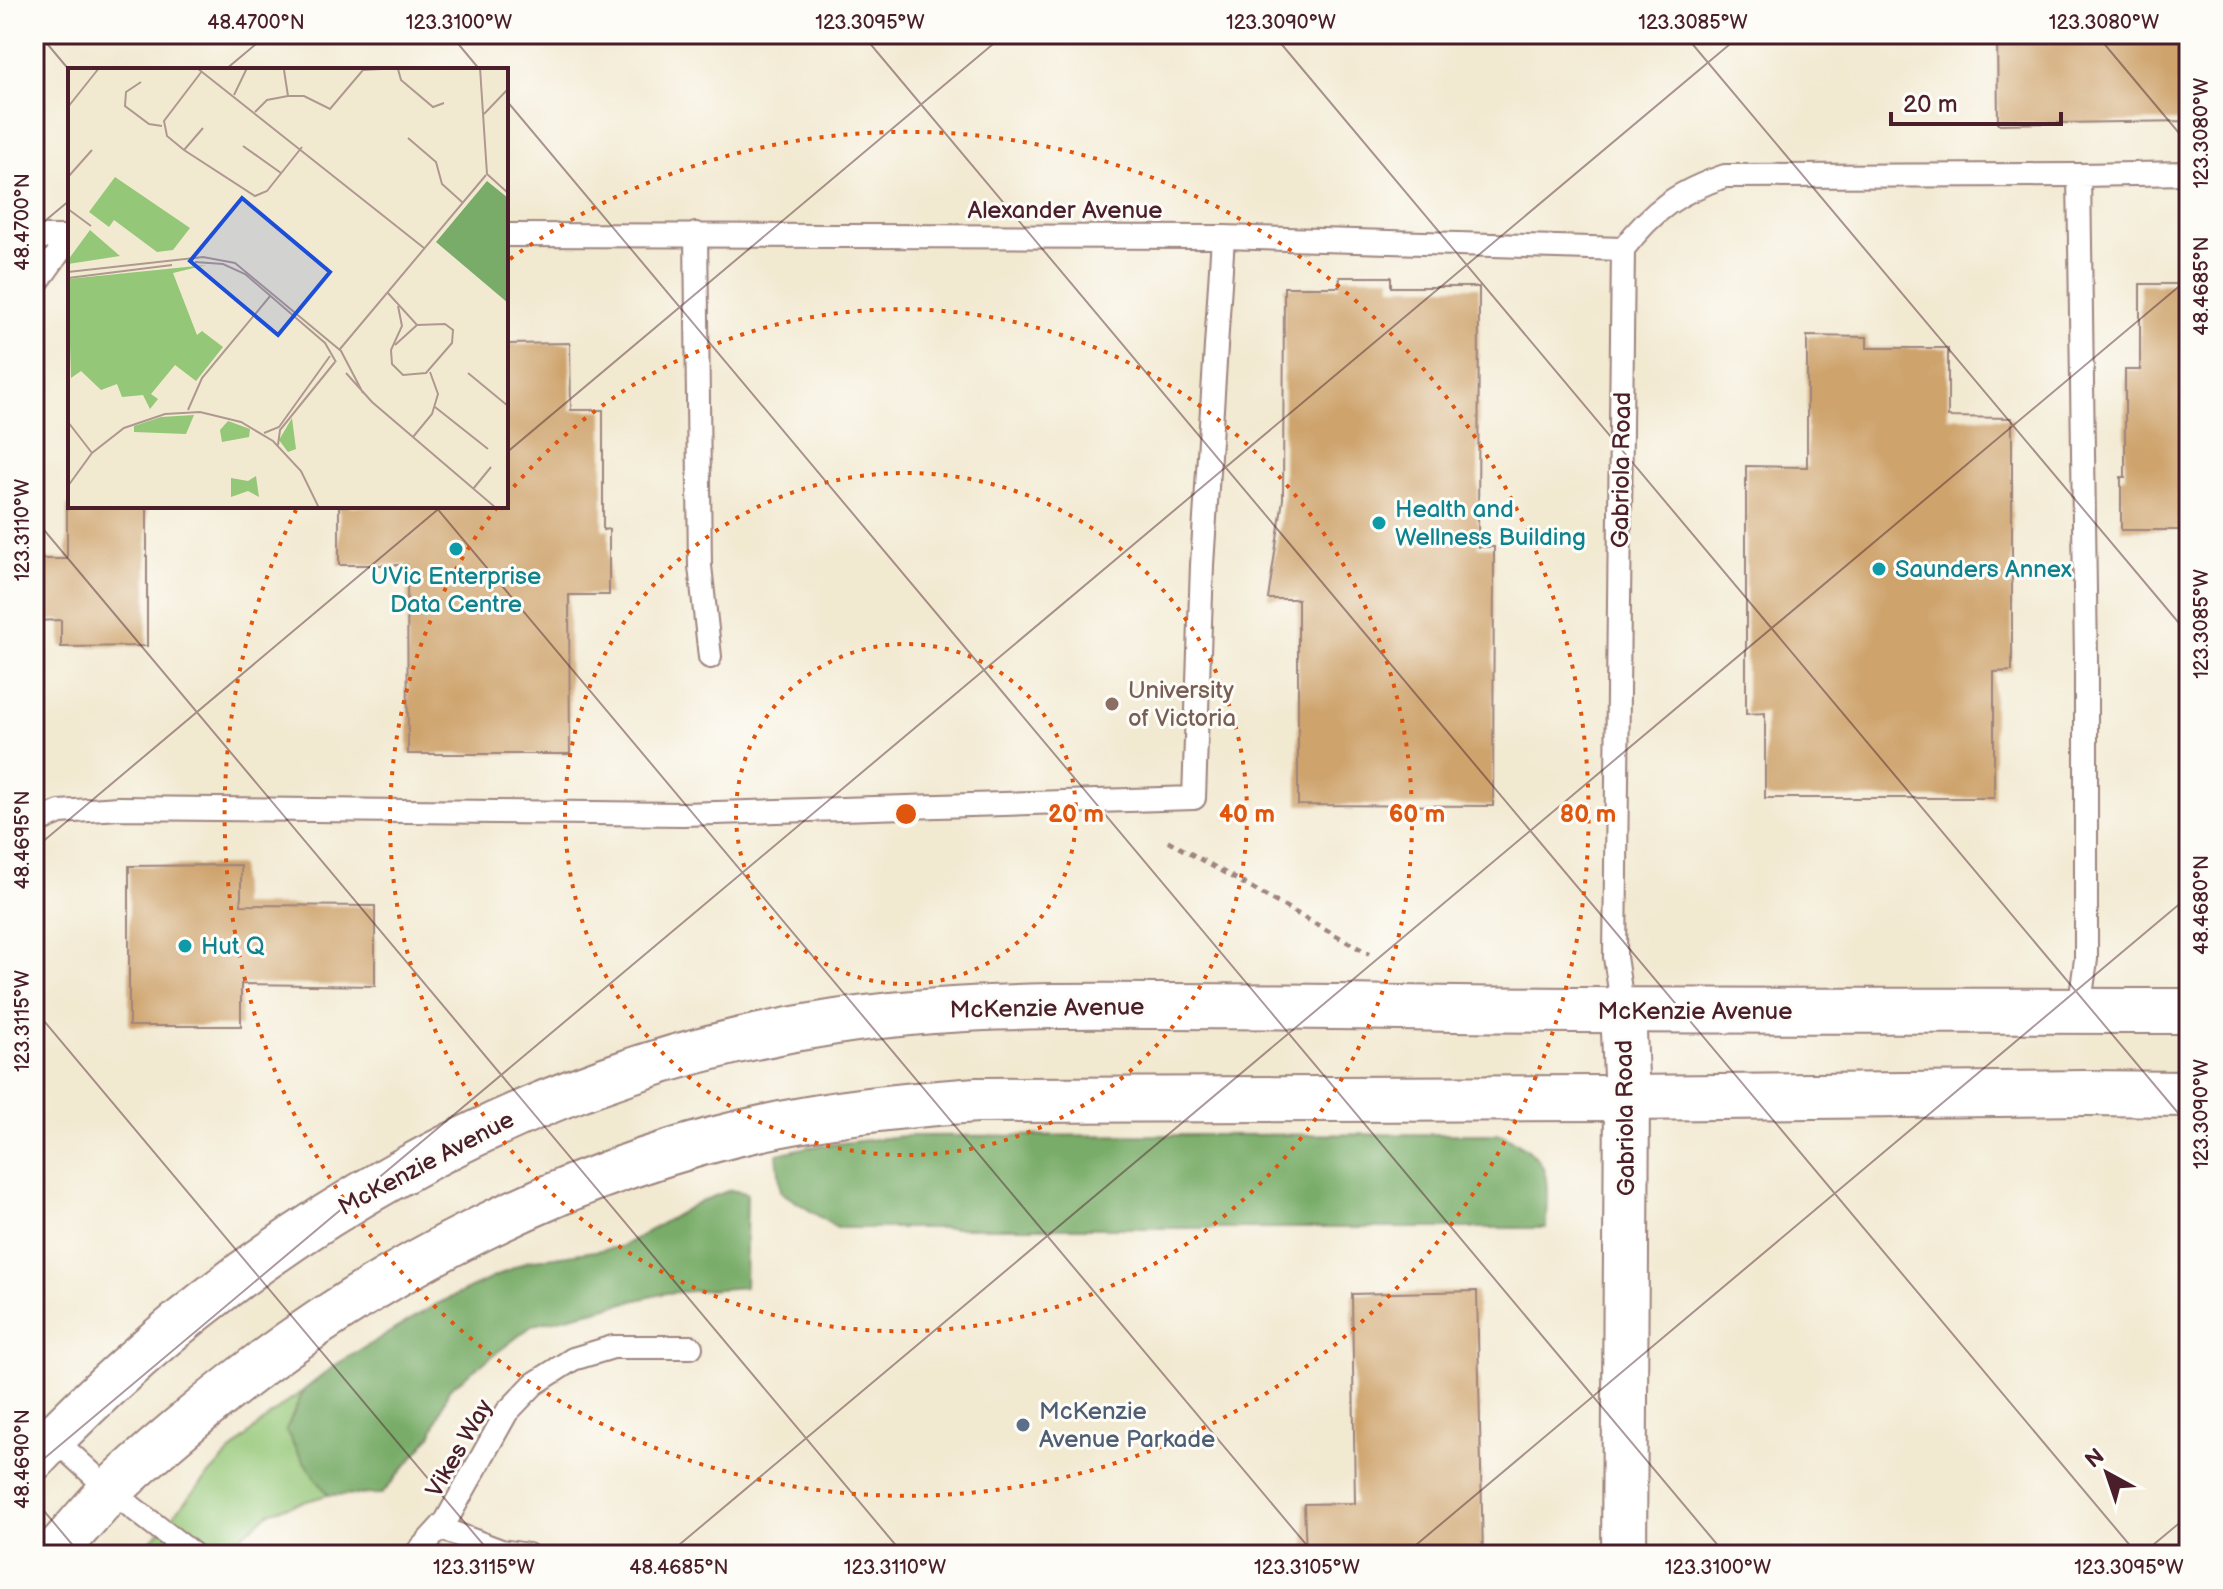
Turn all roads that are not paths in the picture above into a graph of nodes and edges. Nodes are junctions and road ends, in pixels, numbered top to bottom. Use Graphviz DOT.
graph roads {
  1 [pos="2189,173"];
  2 [pos="2079,175"];
  3 [pos="696,234"];
  4 [pos="508,235"];
  5 [pos="34,237"];
  6 [pos="68,237"];
  7 [pos="1223,237"];
  8 [pos="68,240"];
  9 [pos="1623,249"];
  10 [pos="34,287"];
  11 [pos="710,657"];
  12 [pos="34,823"];
  13 [pos="1623,1010"];
  14 [pos="2079,1011"];
  15 [pos="2189,1011"];
  16 [pos="2189,1094"];
  17 [pos="1627,1098"];
  18 [pos="691,1347"];
  19 [pos="40,1441"];
  20 [pos="111,1491"];
  21 [pos="440,1528"];
  22 [pos="53,1555"];
  23 [pos="194,1555"];
  24 [pos="415,1555"];
  25 [pos="528,1555"];
  26 [pos="1624,1555"];
  1 -- 2 [label="lane"];
  2 -- 9 [label="lane"];
  2 -- 14 [label="lane"];
  3 -- 4 [label="lane, Alexander Avenue"];
  3 -- 7 [label="lane, Alexander Avenue"];
  3 -- 11 [label="lane"];
  5 -- 6 [label="lane"];
  7 -- 9 [label="lane, Alexander Avenue"];
  7 -- 12 [label="lane"];
  8 -- 10 [label="lane"];
  9 -- 13 [label="lane, Gabriola Road"];
  13 -- 14 [label="main road, McKenzie Avenue"];
  13 -- 17 [label="main road, Gabriola Road"];
  13 -- 19 [label="main road, McKenzie Avenue"];
  14 -- 15 [label="main road, McKenzie Avenue"];
  16 -- 17 [label="main road"];
  17 -- 20 [label="main road"];
  17 -- 26 [label="main road, Gabriola Road"];
  18 -- 21 [label="lane, Vikes Way"];
  19 -- 20 [label="lane"];
  20 -- 22 [label="main road"];
  20 -- 23 [label="lane"];
  21 -- 24 [label="lane, Vikes Way"];
  21 -- 25 [label="lane"];
}
